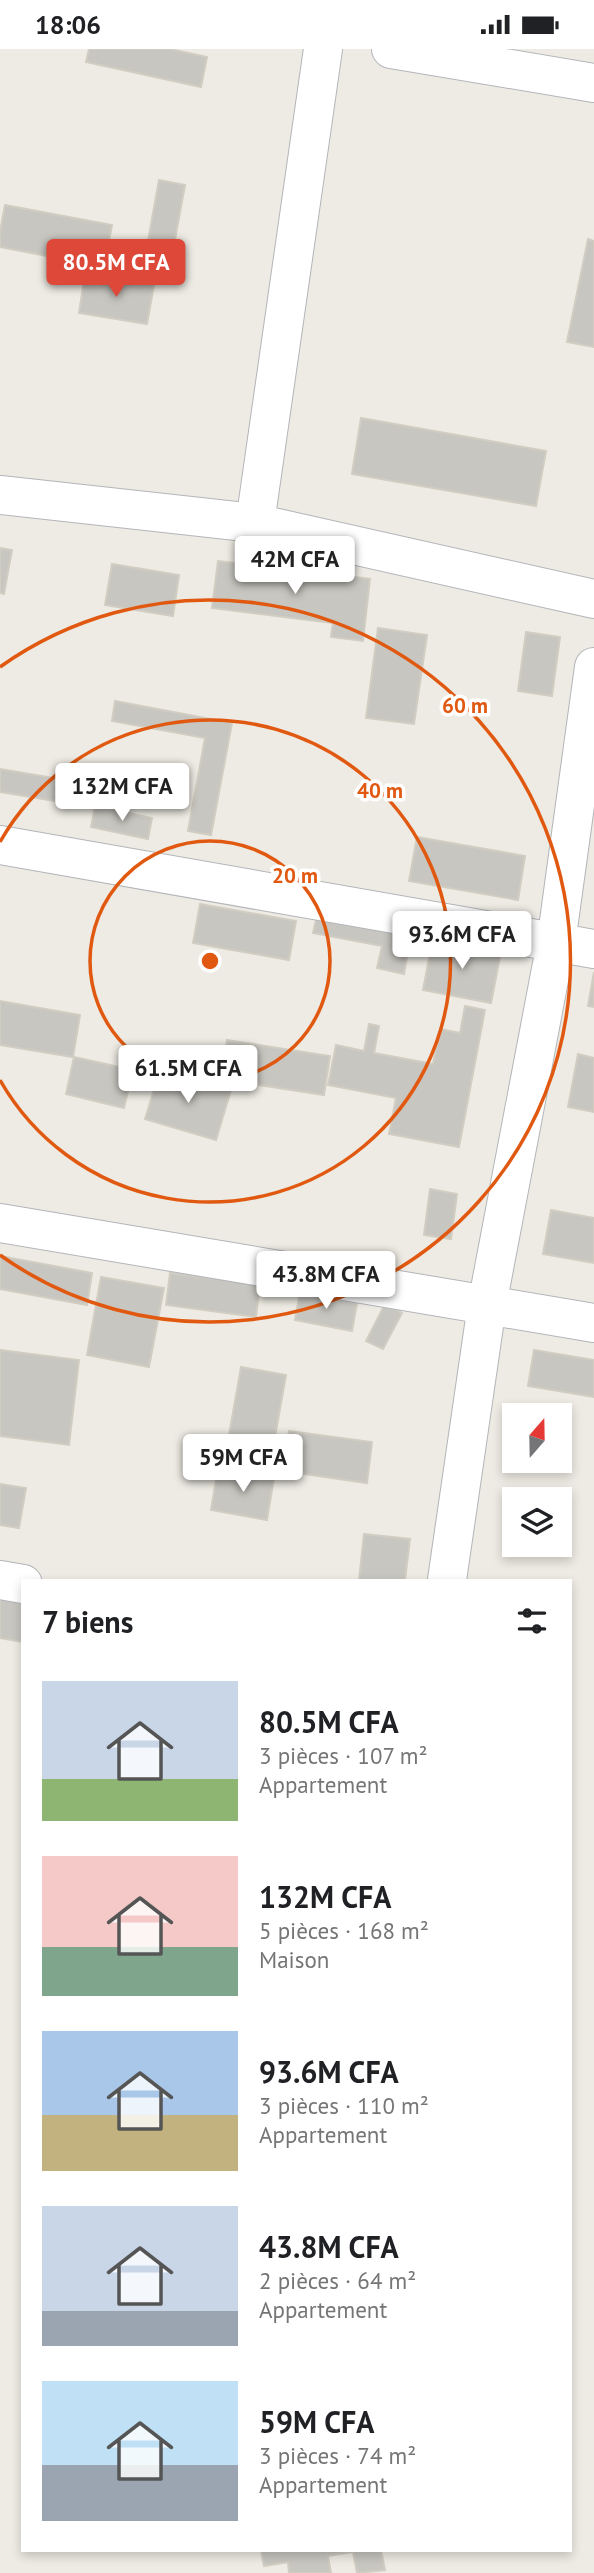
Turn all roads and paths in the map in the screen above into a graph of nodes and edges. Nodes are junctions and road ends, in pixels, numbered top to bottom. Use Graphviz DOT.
graph roads {
  1 [pos="323,49"];
  2 [pos="391,49"];
  3 [pos="594,83"];
  4 [pos="0,495"];
  5 [pos="255,523"];
  6 [pos="594,599"];
  7 [pos="594,667"];
  8 [pos="0,845"];
  9 [pos="556,943"];
  10 [pos="594,949"];
  11 [pos="0,1223"];
  12 [pos="486,1305"];
  13 [pos="594,1323"];
  14 [pos="447,1579"];
  15 [pos="0,1580"];
  16 [pos="21,1584"];
  1 -- 5 [label="street"];
  2 -- 3 [label="street"];
  4 -- 5 [label="street"];
  5 -- 6 [label="street"];
  7 -- 9 [label="street"];
  8 -- 9 [label="street"];
  9 -- 10 [label="street"];
  9 -- 12 [label="street"];
  11 -- 12 [label="street"];
  12 -- 13 [label="street"];
  12 -- 14 [label="street"];
  15 -- 16 [label="street"];
}
